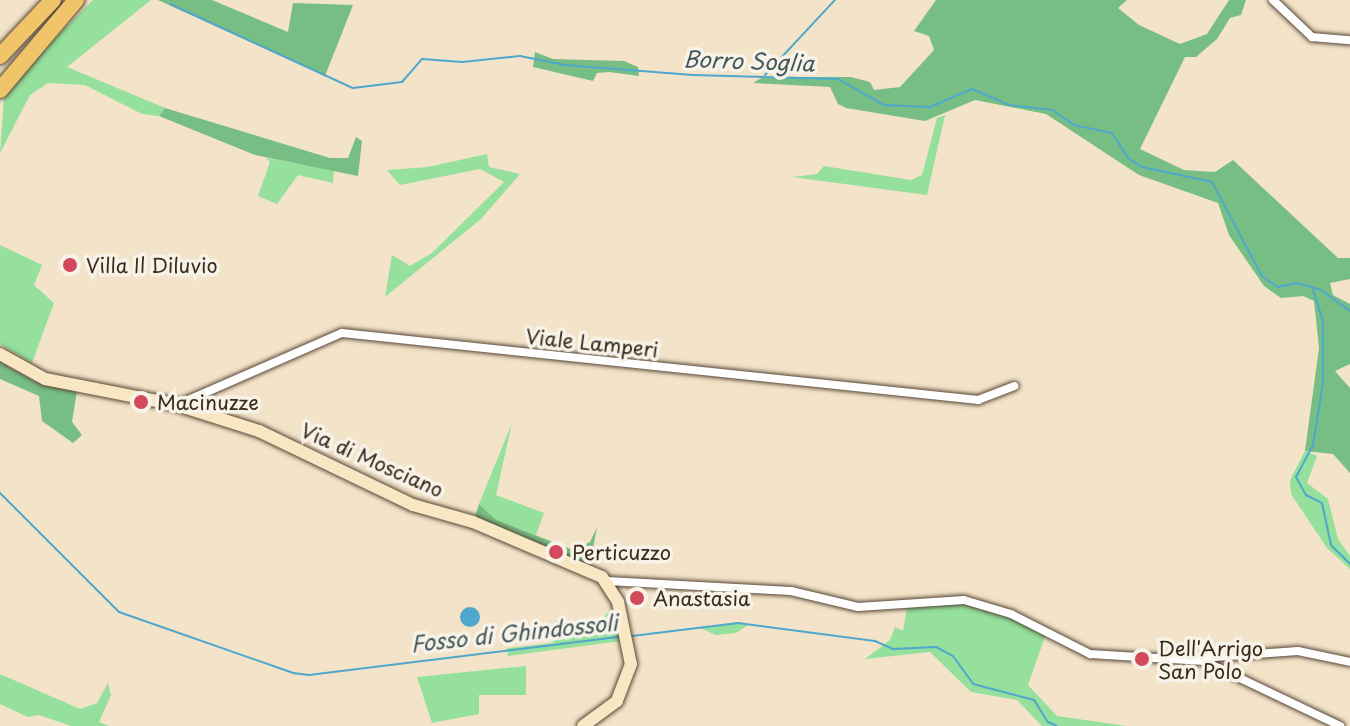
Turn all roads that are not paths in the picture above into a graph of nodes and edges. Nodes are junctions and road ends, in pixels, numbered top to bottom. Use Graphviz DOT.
graph roads {
  1 [pos="53,0"];
  2 [pos="76,0"];
  3 [pos="1273,0"];
  4 [pos="1350,40"];
  5 [pos="0,56"];
  6 [pos="0,90"];
  7 [pos="0,354"];
  8 [pos="1014,386"];
  9 [pos="177,405"];
  10 [pos="607,581"];
  11 [pos="1197,659"];
  12 [pos="1350,662"];
  13 [pos="583,726"];
  14 [pos="1340,726"];
  1 -- 5 [label="highway"];
  2 -- 6 [label="highway"];
  3 -- 4 [label="street"];
  7 -- 9 [label="main road, Via di Mosciano"];
  8 -- 9 [label="street, Viale Lamperi"];
  9 -- 10 [label="main road, Via di Mosciano"];
  10 -- 11 [label="street"];
  10 -- 13 [label="main road"];
  11 -- 12 [label="street"];
  11 -- 14 [label="street"];
}
